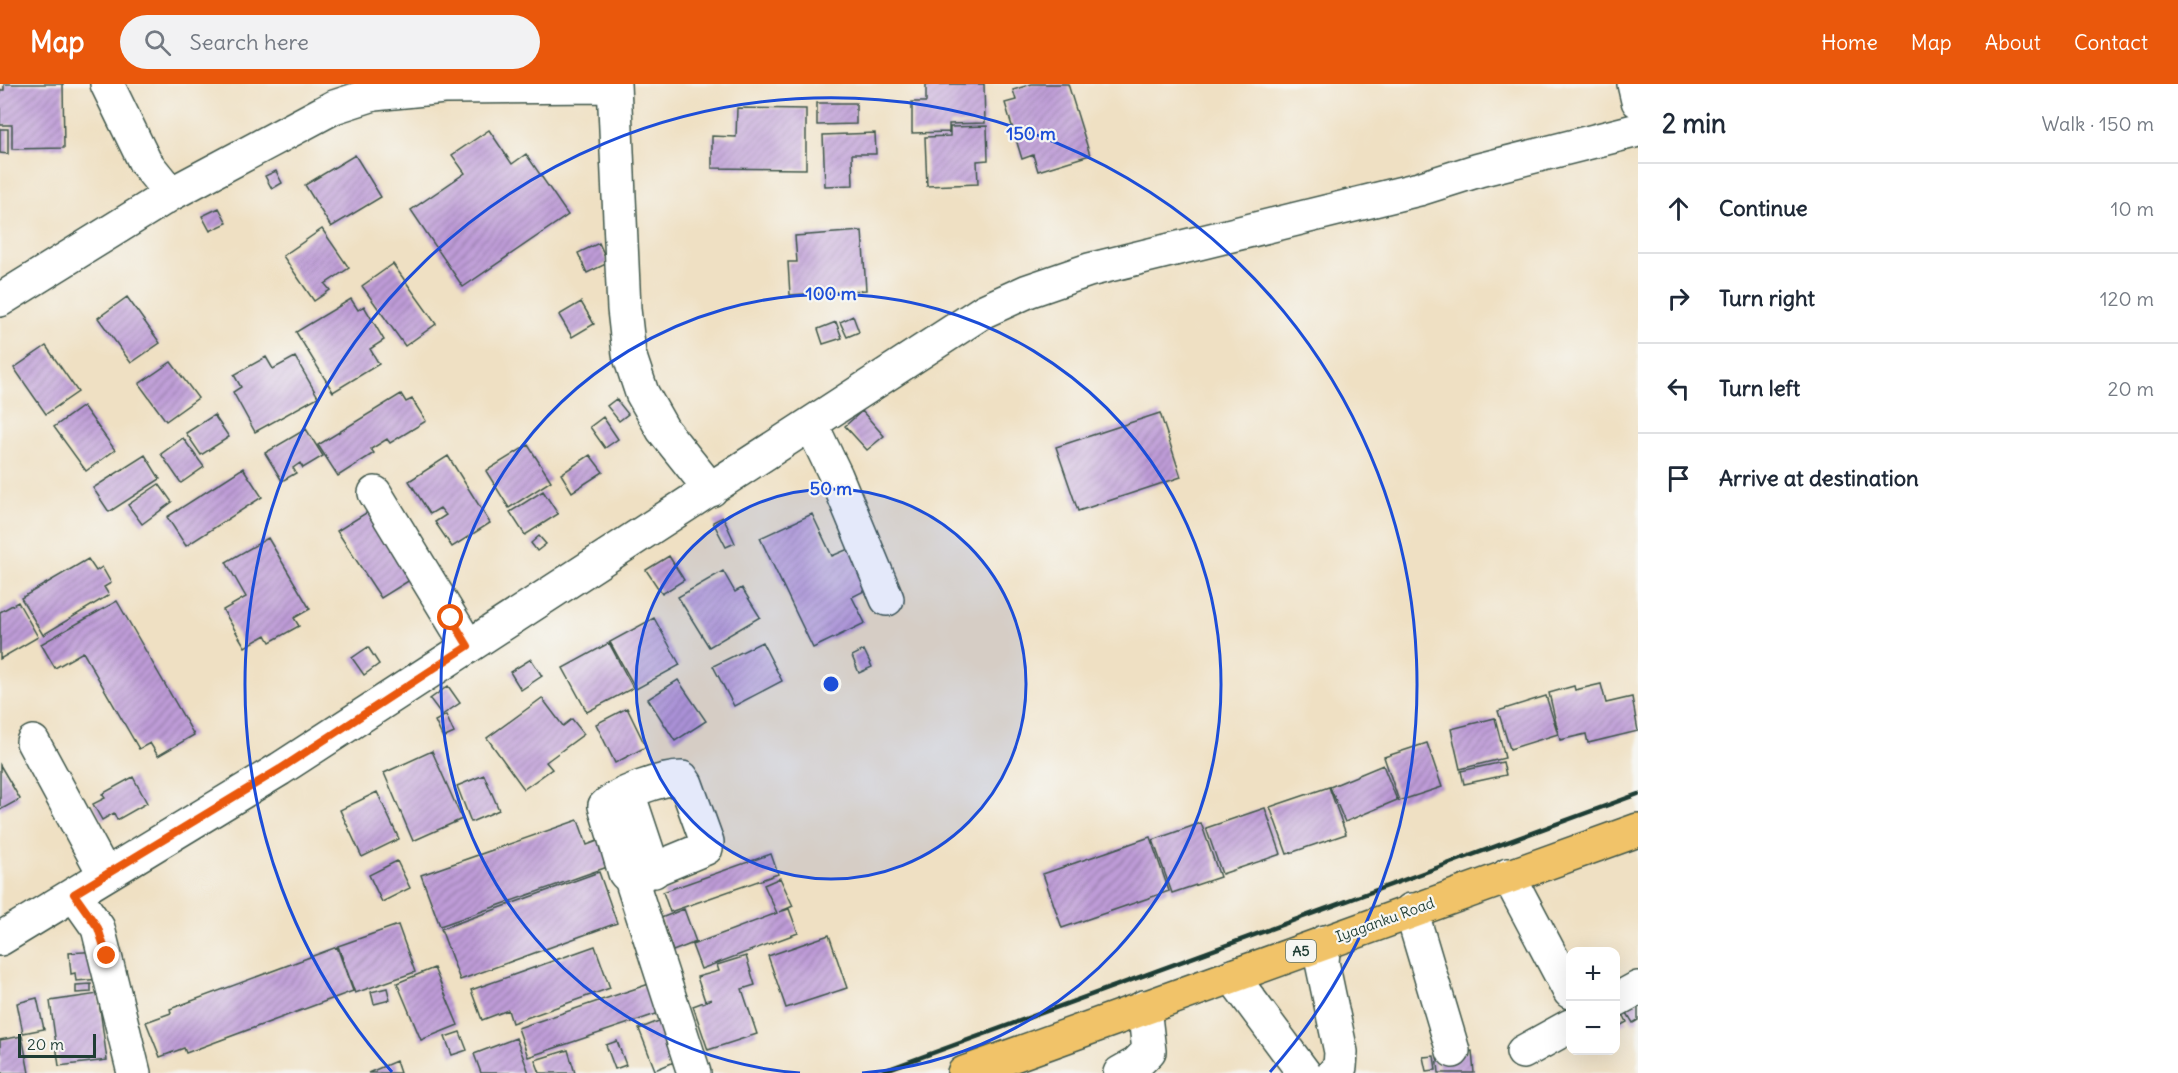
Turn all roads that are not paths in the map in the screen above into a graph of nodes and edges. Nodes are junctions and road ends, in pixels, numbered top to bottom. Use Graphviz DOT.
graph roads {
  1 [pos="107,84"];
  2 [pos="1634,84"];
  3 [pos="614,85"];
  4 [pos="1638,101"];
  5 [pos="1638,130"];
  6 [pos="171,194"];
  7 [pos="0,300"];
  8 [pos="812,426"];
  9 [pos="711,490"];
  10 [pos="375,493"];
  11 [pos="887,599"];
  12 [pos="468,646"];
  13 [pos="33,742"];
  14 [pos="1629,840"];
  15 [pos="105,875"];
  16 [pos="643,875"];
  17 [pos="1508,875"];
  18 [pos="74,894"];
  19 [pos="1411,910"];
  20 [pos="0,939"];
  21 [pos="1324,942"];
  22 [pos="1232,976"];
  23 [pos="1566,984"];
  24 [pos="1638,988"];
  25 [pos="1620,998"];
  26 [pos="1144,1007"];
  27 [pos="1566,1028"];
  28 [pos="1453,1051"];
  29 [pos="1523,1052"];
  30 [pos="134,1073"];
  31 [pos="694,1073"];
  32 [pos="964,1073"];
  33 [pos="1120,1073"];
  34 [pos="1304,1073"];
  35 [pos="1334,1073"];
  1 -- 6 [label="street"];
  2 -- 4 [label="street"];
  3 -- 6 [label="street"];
  3 -- 9 [label="street"];
  5 -- 8 [label="street"];
  6 -- 7 [label="street"];
  8 -- 9 [label="street"];
  8 -- 11 [label="street"];
  9 -- 12 [label="street"];
  10 -- 12 [label="street"];
  12 -- 15 [label="street"];
  13 -- 15 [label="street"];
  14 -- 17 [label="highway, Iyaganku Road / A5"];
  15 -- 18 [label="street"];
  16 -- 16 [label="street"];
  16 -- 31 [label="street"];
  17 -- 19 [label="highway, Iyaganku Road / A5"];
  17 -- 23 [label="street"];
  18 -- 20 [label="street"];
  18 -- 30 [label="street"];
  19 -- 21 [label="highway, Iyaganku Road / A5"];
  19 -- 28 [label="street"];
  21 -- 22 [label="highway, Iyaganku Road / A5"];
  21 -- 35 [label="street"];
  22 -- 26 [label="highway, Iyaganku Road / A5"];
  22 -- 34 [label="street"];
  24 -- 25 [label="street"];
  26 -- 32 [label="highway, Iyaganku Road / A5"];
  26 -- 33 [label="street"];
  27 -- 29 [label="street"];
}
